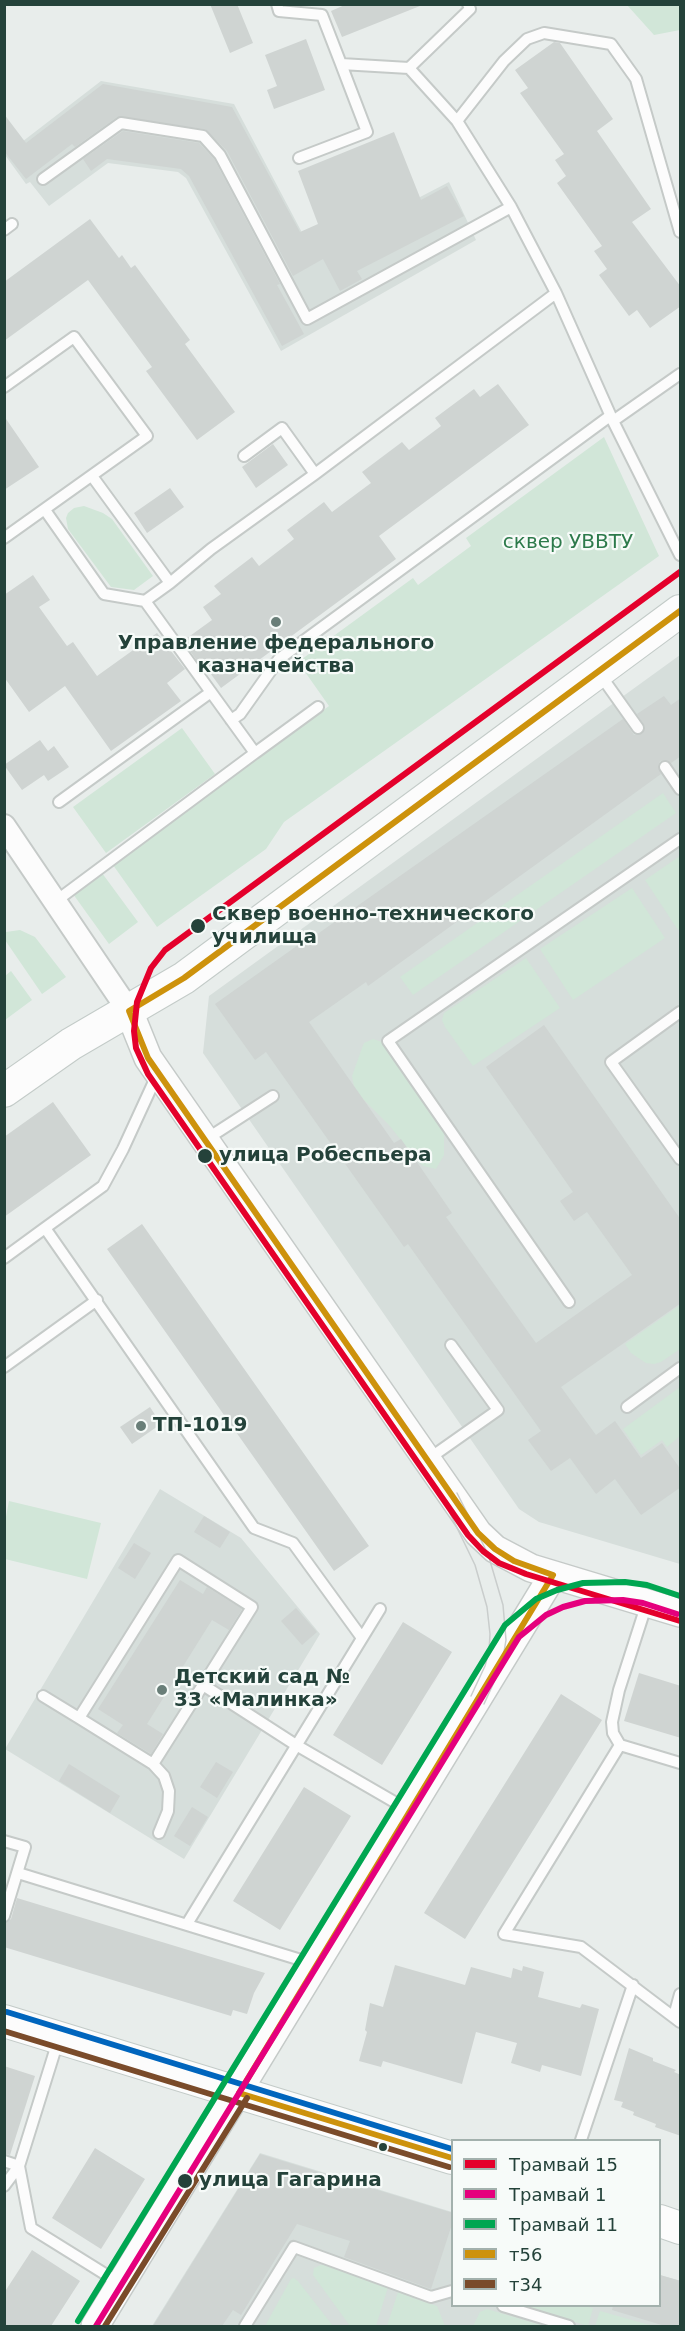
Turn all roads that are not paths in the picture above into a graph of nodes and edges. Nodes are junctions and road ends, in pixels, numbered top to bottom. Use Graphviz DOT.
graph roads {
  1 [pos="277,4"];
  2 [pos="468,4"];
  3 [pos="341,64"];
  4 [pos="409,68"];
  5 [pos="457,121"];
  6 [pos="299,158"];
  7 [pos="43,179"];
  8 [pos="511,207"];
  9 [pos="681,232"];
  10 [pos="556,293"];
  11 [pos="681,374"];
  12 [pos="4,387"];
  13 [pos="612,419"];
  14 [pos="244,456"];
  15 [pos="315,474"];
  16 [pos="92,476"];
  17 [pos="45,510"];
  18 [pos="4,538"];
  19 [pos="679,550"];
  20 [pos="170,583"];
  21 [pos="145,602"];
  22 [pos="681,611"];
  23 [pos="598,673"];
  24 [pos="211,692"];
  25 [pos="318,707"];
  26 [pos="231,720"];
  27 [pos="638,728"];
  28 [pos="255,753"];
  29 [pos="665,767"];
  30 [pos="681,789"];
  31 [pos="59,802"];
  32 [pos="4,826"];
  33 [pos="681,838"];
  34 [pos="56,901"];
  35 [pos="129,1011"];
  36 [pos="681,1012"];
  37 [pos="158,1072"];
  38 [pos="4,1091"];
  39 [pos="273,1096"];
  40 [pos="205,1140"];
  41 [pos="681,1159"];
  42 [pos="45,1228"];
  43 [pos="4,1258"];
  44 [pos="97,1300"];
  45 [pos="569,1302"];
  46 [pos="451,1345"];
  47 [pos="4,1367"];
  48 [pos="681,1368"];
  49 [pos="627,1407"];
  50 [pos="426,1461"];
  51 [pos="553,1575"];
  52 [pos="647,1602"];
  53 [pos="380,1609"];
  54 [pos="681,1613"];
  55 [pos="362,1638"];
  56 [pos="203,1685"];
  57 [pos="43,1696"];
  58 [pos="79,1718"];
  59 [pos="296,1745"];
  60 [pos="620,1745"];
  61 [pos="681,1763"];
  62 [pos="153,1764"];
  63 [pos="410,1812"];
  64 [pos="159,1833"];
  65 [pos="4,1841"];
  66 [pos="18,1872"];
  67 [pos="4,1916"];
  68 [pos="188,1924"];
  69 [pos="317,1965"];
  70 [pos="633,1986"];
  71 [pos="681,1994"];
  72 [pos="677,2019"];
  73 [pos="4,2021"];
  74 [pos="59,2038"];
  75 [pos="239,2093"];
  76 [pos="581,2139"];
  77 [pos="451,2157"];
  78 [pos="4,2161"];
  79 [pos="19,2166"];
  80 [pos="4,2186"];
  81 [pos="661,2221"];
  82 [pos="681,2228"];
  83 [pos="121,2284"];
  84 [pos="451,2292"];
  85 [pos="506,2307"];
  86 [pos="95,2326"];
  87 [pos="245,2326"];
  88 [pos="569,2326"];
  1 -- 3 [label="lane"];
  2 -- 4 [label="lane"];
  3 -- 4 [label="lane"];
  3 -- 6 [label="lane"];
  4 -- 5 [label="lane"];
  5 -- 8 [label="lane"];
  5 -- 9 [label="lane"];
  7 -- 8 [label="lane"];
  8 -- 10 [label="lane"];
  10 -- 13 [label="lane"];
  10 -- 15 [label="lane"];
  11 -- 13 [label="lane"];
  12 -- 16 [label="lane"];
  13 -- 19 [label="lane"];
  13 -- 26 [label="lane"];
  14 -- 15 [label="lane"];
  15 -- 20 [label="lane"];
  16 -- 17 [label="lane"];
  16 -- 20 [label="lane"];
  17 -- 18 [label="lane"];
  17 -- 21 [label="lane"];
  20 -- 21 [label="lane"];
  21 -- 24 [label="lane"];
  22 -- 23 [label="main road"];
  23 -- 27 [label="lane"];
  23 -- 35 [label="main road"];
  24 -- 26 [label="lane"];
  24 -- 31 [label="lane"];
  25 -- 28 [label="lane"];
  26 -- 28 [label="lane"];
  28 -- 34 [label="lane"];
  29 -- 30 [label="lane"];
  32 -- 34 [label="street"];
  33 -- 45 [label="lane"];
  34 -- 35 [label="street"];
  35 -- 37 [label="street"];
  35 -- 38 [label="main road"];
  36 -- 41 [label="lane"];
  37 -- 40 [label="street"];
  37 -- 42 [label="lane"];
  39 -- 40 [label="lane"];
  40 -- 50 [label="street"];
  42 -- 43 [label="lane"];
  42 -- 44 [label="lane"];
  44 -- 47 [label="lane"];
  44 -- 55 [label="lane"];
  46 -- 50 [label="lane"];
  48 -- 49 [label="lane"];
  50 -- 51 [label="street"];
  51 -- 52 [label="street"];
  51 -- 63 [label="street"];
  52 -- 54 [label="street"];
  52 -- 60 [label="lane"];
  53 -- 55 [label="lane"];
  55 -- 59 [label="lane"];
  56 -- 58 [label="lane"];
  56 -- 59 [label="lane"];
  56 -- 62 [label="lane"];
  57 -- 58 [label="lane"];
  58 -- 62 [label="lane"];
  59 -- 63 [label="lane"];
  59 -- 68 [label="lane"];
  60 -- 61 [label="lane"];
  60 -- 70 [label="lane"];
  62 -- 64 [label="lane"];
  63 -- 69 [label="street"];
  65 -- 66 [label="lane"];
  66 -- 67 [label="lane"];
  66 -- 68 [label="lane"];
  68 -- 69 [label="lane"];
  69 -- 75 [label="street"];
  70 -- 72 [label="lane"];
  70 -- 76 [label="lane"];
  71 -- 72 [label="lane"];
  73 -- 74 [label="main road"];
  74 -- 75 [label="main road"];
  74 -- 79 [label="lane"];
  75 -- 77 [label="main road"];
  75 -- 83 [label="street"];
  78 -- 79 [label="lane"];
  79 -- 80 [label="lane"];
  79 -- 83 [label="lane"];
  81 -- 82 [label="main road"];
  83 -- 86 [label="street"];
  84 -- 87 [label="lane"];
  85 -- 88 [label="lane"];
}
